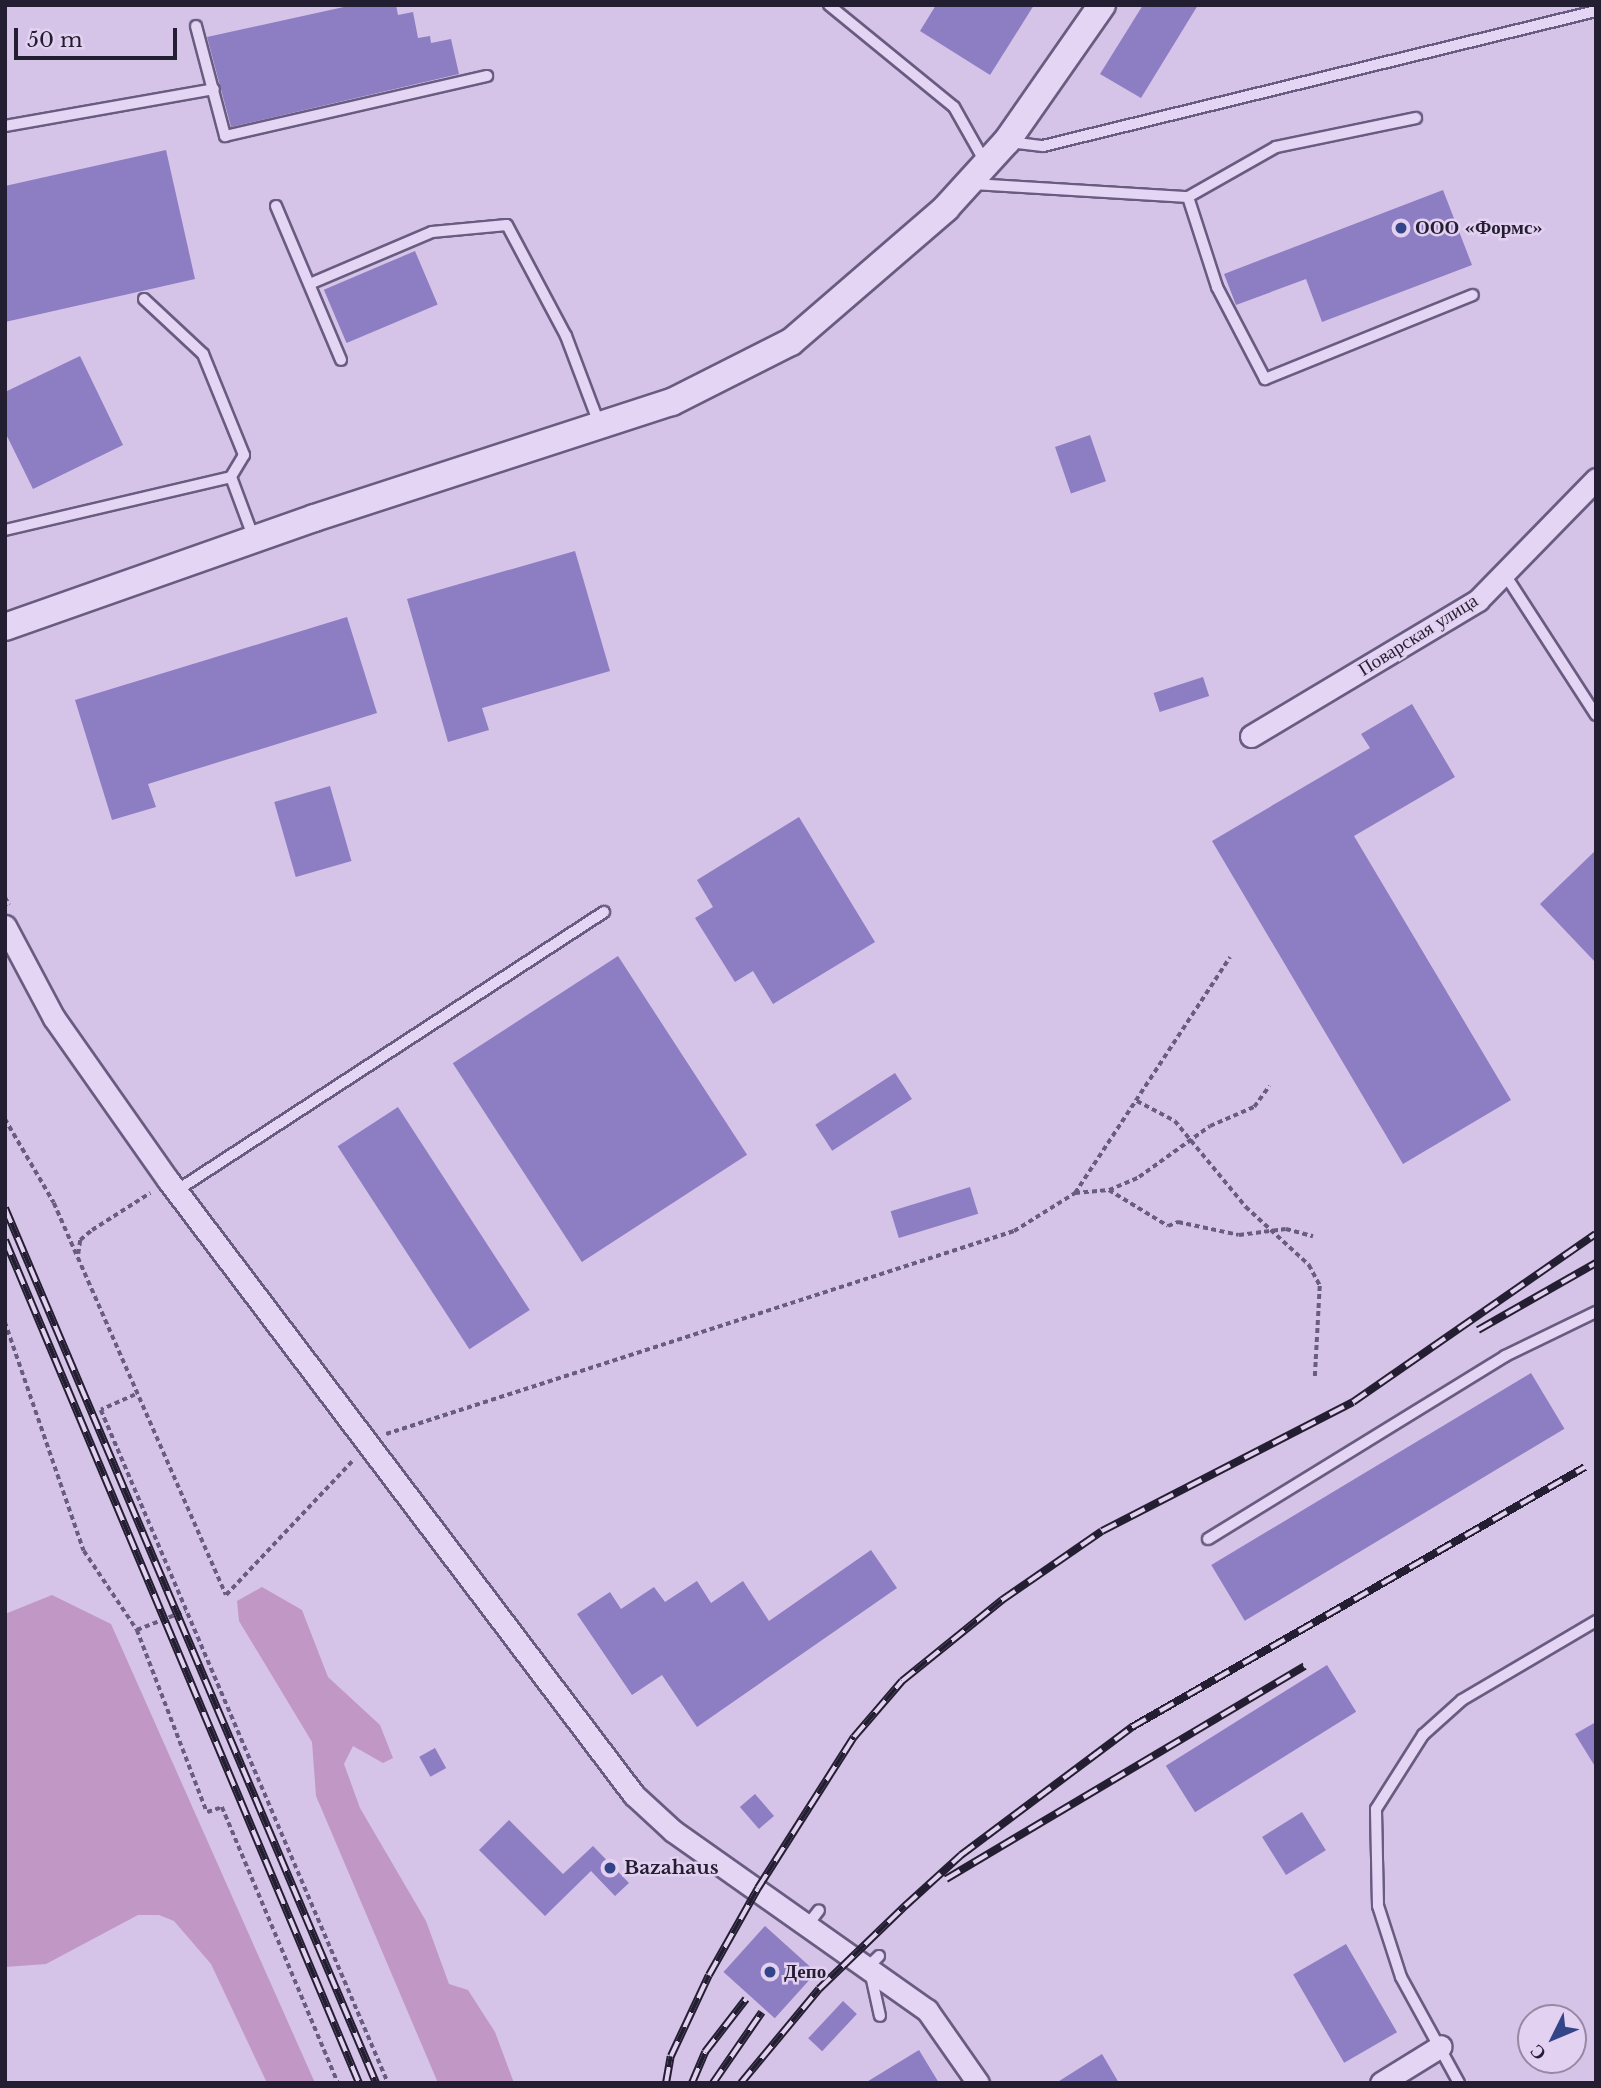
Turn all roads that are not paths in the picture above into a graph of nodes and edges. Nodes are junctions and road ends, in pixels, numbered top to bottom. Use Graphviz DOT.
graph roads {
  1 [pos="829,5"];
  2 [pos="1102,5"];
  3 [pos="1596,11"];
  4 [pos="196,26"];
  5 [pos="487,76"];
  6 [pos="214,89"];
  7 [pos="1416,118"];
  8 [pos="5,126"];
  9 [pos="1007,141"];
  10 [pos="986,164"];
  11 [pos="968,184"];
  12 [pos="1188,197"];
  13 [pos="275,206"];
  14 [pos="312,283"];
  15 [pos="1473,295"];
  16 [pos="144,299"];
  17 [pos="341,360"];
  18 [pos="600,426"];
  19 [pos="231,477"];
  20 [pos="1596,479"];
  21 [pos="5,530"];
  22 [pos="254,539"];
  23 [pos="1504,573"];
  24 [pos="5,627"];
  25 [pos="1596,715"];
  26 [pos="1251,736"];
  27 [pos="604,912"];
  28 [pos="5,926"];
  29 [pos="166,1190"];
  30 [pos="1596,1312"];
  31 [pos="1208,1539"];
  32 [pos="1596,1621"];
  33 [pos="868,1959"];
  34 [pos="880,2016"];
  35 [pos="1440,2047"];
  36 [pos="978,2083"];
  37 [pos="1381,2083"];
  38 [pos="1459,2083"];
  1 -- 10 [label="lane"];
  2 -- 9 [label="street"];
  3 -- 9 [label="lane"];
  4 -- 6 [label="lane"];
  5 -- 6 [label="lane"];
  6 -- 8 [label="lane"];
  7 -- 12 [label="lane"];
  9 -- 10 [label="street"];
  10 -- 11 [label="street"];
  11 -- 12 [label="lane"];
  11 -- 18 [label="street"];
  12 -- 15 [label="lane"];
  13 -- 14 [label="lane"];
  14 -- 17 [label="lane"];
  14 -- 18 [label="lane"];
  16 -- 19 [label="lane"];
  18 -- 22 [label="street"];
  19 -- 21 [label="lane"];
  19 -- 22 [label="lane"];
  20 -- 23 [label="street, Поварская улица"];
  22 -- 24 [label="street"];
  23 -- 25 [label="lane"];
  23 -- 26 [label="street, Поварская улица"];
  27 -- 29 [label="lane"];
  28 -- 29 [label="street"];
  29 -- 33 [label="street"];
  30 -- 31 [label="lane"];
  32 -- 35 [label="lane"];
  33 -- 34 [label="lane"];
  33 -- 36 [label="street"];
  35 -- 37 [label="street"];
  35 -- 38 [label="lane"];
}
